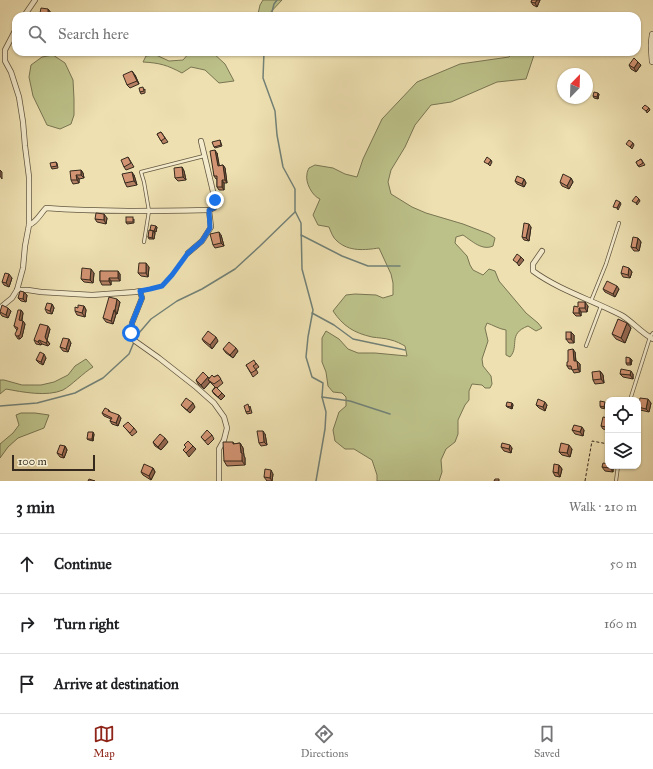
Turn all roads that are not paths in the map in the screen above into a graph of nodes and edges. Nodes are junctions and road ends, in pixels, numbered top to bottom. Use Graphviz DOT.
graph roads {
  1 [pos="35,0"];
  2 [pos="27,12"];
  3 [pos="653,35"];
  4 [pos="12,37"];
  5 [pos="653,61"];
  6 [pos="201,142"];
  7 [pos="204,156"];
  8 [pos="209,210"];
  9 [pos="149,211"];
  10 [pos="619,223"];
  11 [pos="29,225"];
  12 [pos="144,242"];
  13 [pos="542,252"];
  14 [pos="188,253"];
  15 [pos="17,290"];
  16 [pos="590,301"];
  17 [pos="601,306"];
  18 [pos="0,308"];
  19 [pos="652,336"];
  20 [pos="586,346"];
  21 [pos="631,397"];
  22 [pos="618,469"];
  23 [pos="219,481"];
  24 [pos="616,481"];
  1 -- 2 [label="street"];
  3 -- 5 [label="street"];
  4 -- 11 [label="street"];
  6 -- 7 [label="street"];
  7 -- 8 [label="street"];
  7 -- 9 [label="lane"];
  8 -- 9 [label="street"];
  8 -- 14 [label="street"];
  9 -- 11 [label="street"];
  9 -- 12 [label="lane"];
  10 -- 16 [label="lane"];
  11 -- 15 [label="street"];
  13 -- 16 [label="street"];
  15 -- 18 [label="street"];
  15 -- 23 [label="street"];
  16 -- 17 [label="street"];
  17 -- 19 [label="street"];
  17 -- 20 [label="lane"];
  19 -- 21 [label="lane"];
  22 -- 24 [label="lane"];
}
